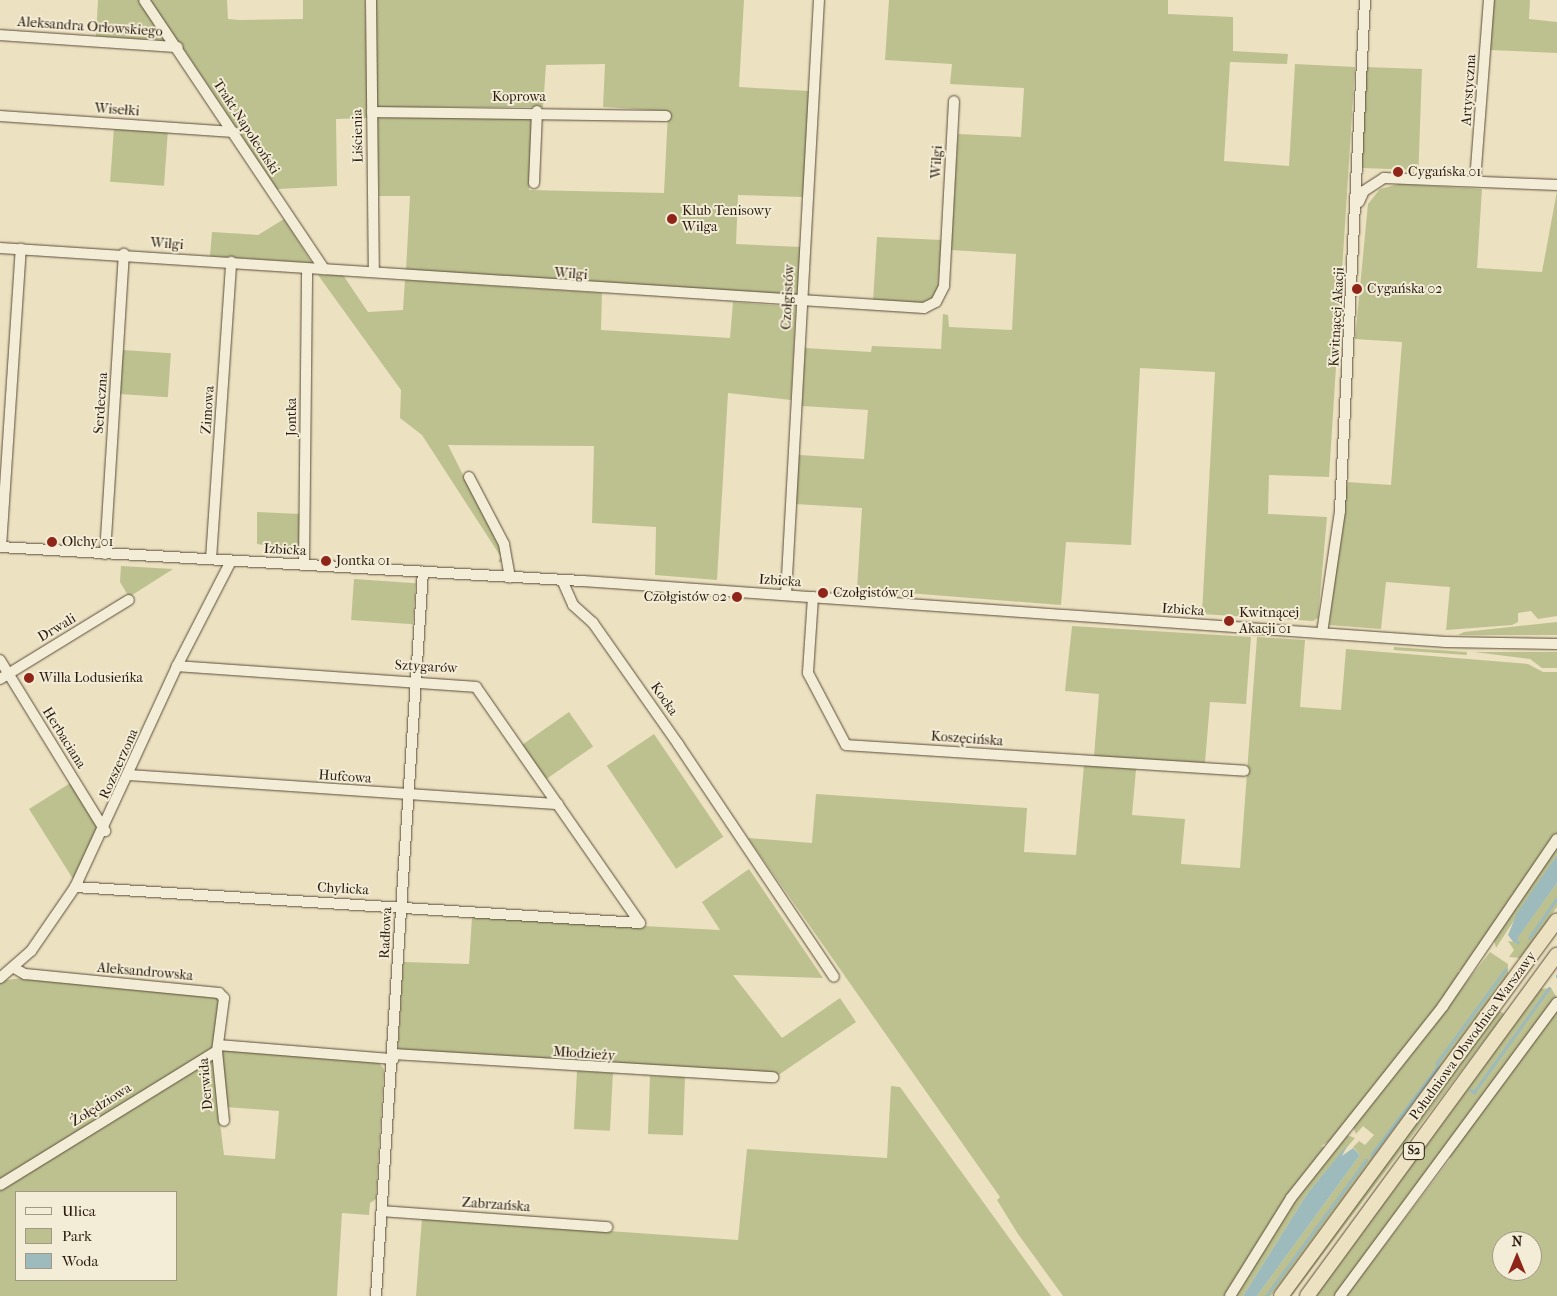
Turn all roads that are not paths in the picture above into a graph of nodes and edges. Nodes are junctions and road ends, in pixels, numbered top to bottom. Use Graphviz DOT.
graph roads {
  1 [pos="144,0"];
  2 [pos="371,0"];
  3 [pos="819,0"];
  4 [pos="1365,0"];
  5 [pos="1488,0"];
  6 [pos="0,35"];
  7 [pos="178,47"];
  8 [pos="954,101"];
  9 [pos="537,111"];
  10 [pos="372,112"];
  11 [pos="0,116"];
  12 [pos="666,116"];
  13 [pos="232,132"];
  14 [pos="1475,181"];
  15 [pos="534,183"];
  16 [pos="1557,185"];
  17 [pos="1357,205"];
  18 [pos="0,248"];
  19 [pos="21,249"];
  20 [pos="124,254"];
  21 [pos="231,262"];
  22 [pos="307,269"];
  23 [pos="324,269"];
  24 [pos="374,272"];
  25 [pos="801,302"];
  26 [pos="469,477"];
  27 [pos="1,547"];
  28 [pos="105,554"];
  29 [pos="212,559"];
  30 [pos="231,561"];
  31 [pos="304,565"];
  32 [pos="423,572"];
  33 [pos="510,577"];
  34 [pos="562,580"];
  35 [pos="786,595"];
  36 [pos="813,597"];
  37 [pos="129,600"];
  38 [pos="1322,633"];
  39 [pos="1557,644"];
  40 [pos="0,660"];
  41 [pos="177,666"];
  42 [pos="4,677"];
  43 [pos="416,680"];
  44 [pos="1244,771"];
  45 [pos="130,775"];
  46 [pos="408,795"];
  47 [pos="558,804"];
  48 [pos="105,831"];
  49 [pos="1557,839"];
  50 [pos="75,887"];
  51 [pos="401,906"];
  52 [pos="1557,920"];
  53 [pos="640,923"];
  54 [pos="1557,955"];
  55 [pos="14,968"];
  56 [pos="834,977"];
  57 [pos="0,978"];
  58 [pos="1557,1003"];
  59 [pos="218,1048"];
  60 [pos="393,1057"];
  61 [pos="773,1077"];
  62 [pos="224,1121"];
  63 [pos="0,1185"];
  64 [pos="382,1211"];
  65 [pos="607,1227"];
  66 [pos="376,1296"];
  67 [pos="1230,1296"];
  68 [pos="1281,1296"];
  69 [pos="1307,1296"];
  70 [pos="1340,1296"];
  1 -- 7 [label="street, Trakt Napoleoński"];
  2 -- 10 [label="street, Liścienia"];
  3 -- 25 [label="street, Czołgistów"];
  4 -- 17 [label="street, Kwitnącej Akacji"];
  5 -- 14 [label="street, Artystyczna"];
  6 -- 7 [label="street, Aleksandra Orłowskiego"];
  7 -- 13 [label="street, Trakt Napoleoński"];
  8 -- 25 [label="street, Wilgi"];
  9 -- 10 [label="street, Koprowa"];
  9 -- 12 [label="street, Koprowa"];
  9 -- 15 [label="street"];
  10 -- 24 [label="street, Liścienia"];
  11 -- 13 [label="street, Wisełki"];
  13 -- 23 [label="street, Trakt Napoleoński"];
  14 -- 16 [label="street"];
  14 -- 17 [label="street"];
  17 -- 38 [label="street, Kwitnącej Akacji"];
  18 -- 19 [label="street, Wilgi"];
  19 -- 20 [label="street, Wilgi"];
  19 -- 27 [label="street"];
  20 -- 21 [label="street, Wilgi"];
  20 -- 28 [label="street, Serdeczna"];
  21 -- 22 [label="street, Wilgi"];
  21 -- 29 [label="street, Zimowa"];
  22 -- 23 [label="street, Wilgi"];
  22 -- 31 [label="street, Jontka"];
  23 -- 24 [label="street, Wilgi"];
  24 -- 25 [label="street, Wilgi"];
  25 -- 35 [label="street, Czołgistów"];
  26 -- 33 [label="street"];
  27 -- 28 [label="street, Izbicka"];
  28 -- 29 [label="street, Izbicka"];
  29 -- 30 [label="street, Izbicka"];
  30 -- 31 [label="street, Izbicka"];
  30 -- 41 [label="street, Rozszerzona"];
  31 -- 32 [label="street, Izbicka"];
  32 -- 33 [label="street, Izbicka"];
  32 -- 43 [label="street, Radłowa"];
  33 -- 34 [label="street, Izbicka"];
  34 -- 35 [label="street, Izbicka"];
  34 -- 56 [label="street, Kocka"];
  35 -- 36 [label="street, Izbicka"];
  36 -- 38 [label="street, Izbicka"];
  36 -- 44 [label="street, Koszęcińska"];
  37 -- 42 [label="street, Drwali"];
  38 -- 39 [label="street, Izbicka"];
  40 -- 42 [label="street, Herbaciana"];
  41 -- 43 [label="street, Sztygarów"];
  41 -- 45 [label="street, Rozszerzona"];
  42 -- 48 [label="street, Herbaciana"];
  43 -- 46 [label="street, Radłowa"];
  43 -- 47 [label="street, Sztygarów"];
  45 -- 46 [label="street, Hufcowa"];
  45 -- 48 [label="street, Rozszerzona"];
  46 -- 47 [label="street, Hufcowa"];
  46 -- 51 [label="street, Radłowa"];
  47 -- 53 [label="street, Sztygarów"];
  48 -- 50 [label="street, Rozszerzona"];
  49 -- 67 [label="street"];
  50 -- 51 [label="street, Chylicka"];
  50 -- 55 [label="street, Rozszerzona"];
  51 -- 53 [label="street, Chylicka"];
  51 -- 60 [label="street, Radłowa"];
  52 -- 68 [label="highway, Południowa Obwodnica Warszawy / S2"];
  54 -- 69 [label="highway, Południowa Obwodnica Warszawy / S2"];
  55 -- 57 [label="street, Rozszerzona"];
  55 -- 59 [label="street, Aleksandrowska"];
  58 -- 70 [label="street"];
  59 -- 60 [label="street, Młodzieży"];
  59 -- 62 [label="street, Derwida"];
  59 -- 63 [label="street, Żołędziowa"];
  60 -- 61 [label="street, Młodzieży"];
  60 -- 64 [label="street, Radłowa"];
  64 -- 65 [label="street, Zabrzańska"];
  64 -- 66 [label="street, Radłowa"];
}
